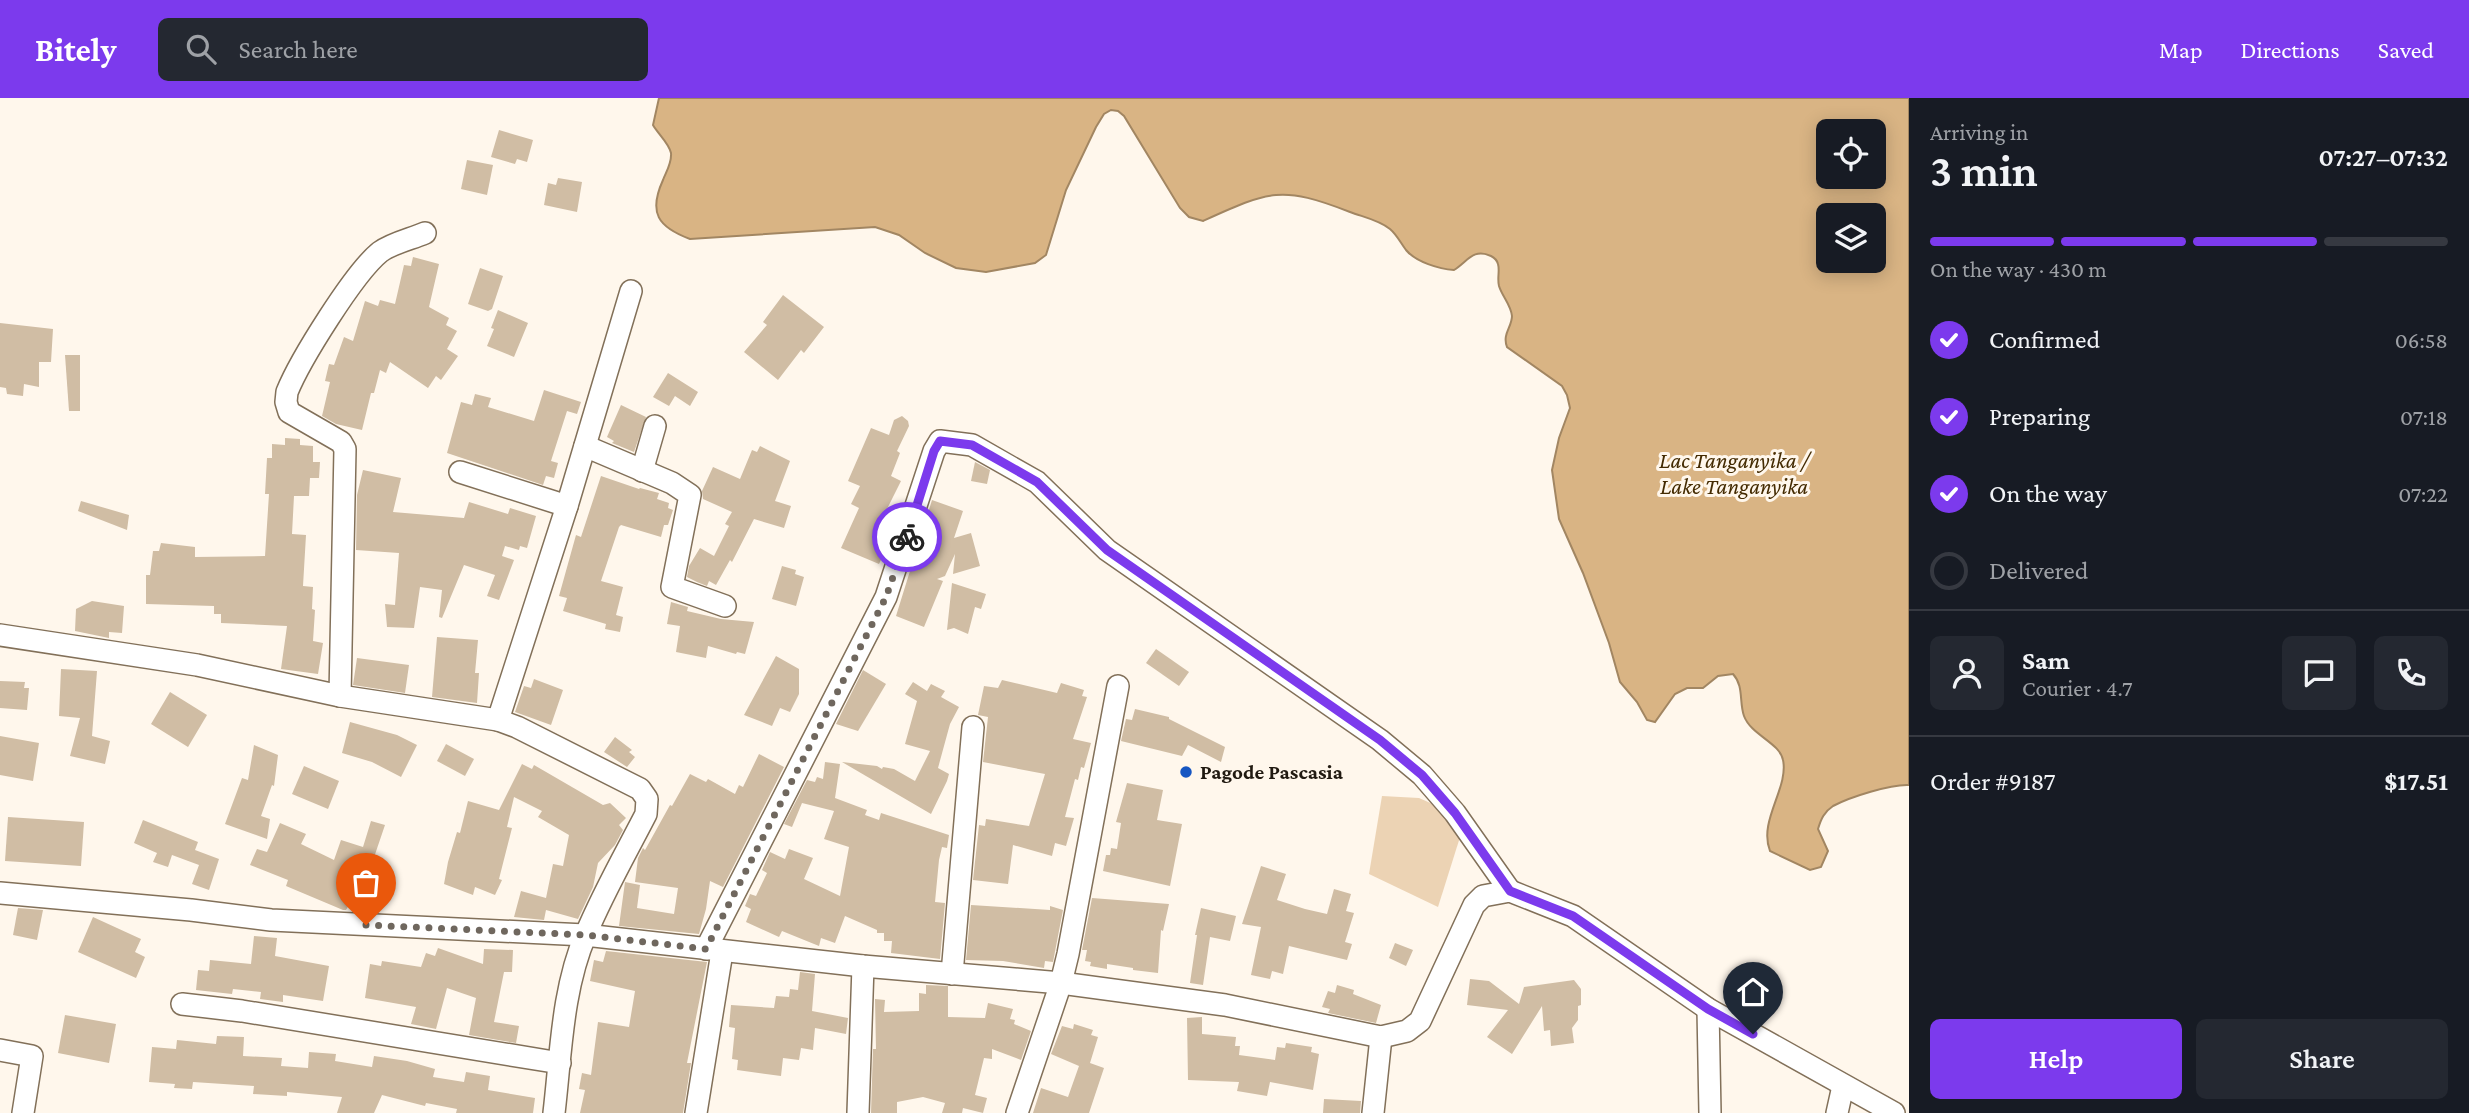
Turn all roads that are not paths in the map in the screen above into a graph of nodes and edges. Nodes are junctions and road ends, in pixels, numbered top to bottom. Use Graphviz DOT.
graph roads {
  1 [pos="425,233"];
  2 [pos="631,291"];
  3 [pos="655,426"];
  4 [pos="585,446"];
  5 [pos="642,471"];
  6 [pos="460,472"];
  7 [pos="567,506"];
  8 [pos="724,606"];
  9 [pos="0,635"];
  10 [pos="1118,686"];
  11 [pos="340,696"];
  12 [pos="498,720"];
  13 [pos="973,727"];
  14 [pos="1510,891"];
  15 [pos="0,892"];
  16 [pos="585,935"];
  17 [pos="714,950"];
  18 [pos="863,966"];
  19 [pos="952,974"];
  20 [pos="1061,983"];
  21 [pos="183,1004"];
  22 [pos="1708,1009"];
  23 [pos="1381,1037"];
  24 [pos="0,1050"];
  25 [pos="560,1063"];
  26 [pos="1843,1086"];
  27 [pos="23,1113"];
  28 [pos="554,1113"];
  29 [pos="696,1113"];
  30 [pos="858,1113"];
  31 [pos="1017,1113"];
  32 [pos="1373,1113"];
  33 [pos="1710,1113"];
  34 [pos="1837,1113"];
  35 [pos="1894,1113"];
  1 -- 11 [label="street"];
  2 -- 4 [label="street"];
  3 -- 5 [label="street"];
  4 -- 5 [label="street"];
  4 -- 7 [label="street"];
  5 -- 8 [label="street"];
  6 -- 7 [label="street"];
  7 -- 12 [label="street"];
  9 -- 11 [label="street"];
  10 -- 20 [label="street"];
  11 -- 12 [label="street"];
  12 -- 16 [label="street"];
  13 -- 19 [label="street"];
  14 -- 17 [label="street"];
  14 -- 22 [label="street"];
  14 -- 23 [label="street"];
  15 -- 16 [label="street"];
  16 -- 17 [label="street"];
  16 -- 25 [label="street"];
  17 -- 18 [label="street"];
  17 -- 29 [label="street"];
  18 -- 19 [label="street"];
  18 -- 30 [label="street"];
  19 -- 20 [label="street"];
  20 -- 23 [label="street"];
  20 -- 31 [label="street"];
  21 -- 25 [label="street"];
  22 -- 26 [label="street"];
  22 -- 33 [label="street"];
  23 -- 32 [label="street"];
  24 -- 27 [label="street"];
  25 -- 28 [label="street"];
  26 -- 34 [label="street"];
  26 -- 35 [label="street"];
}
